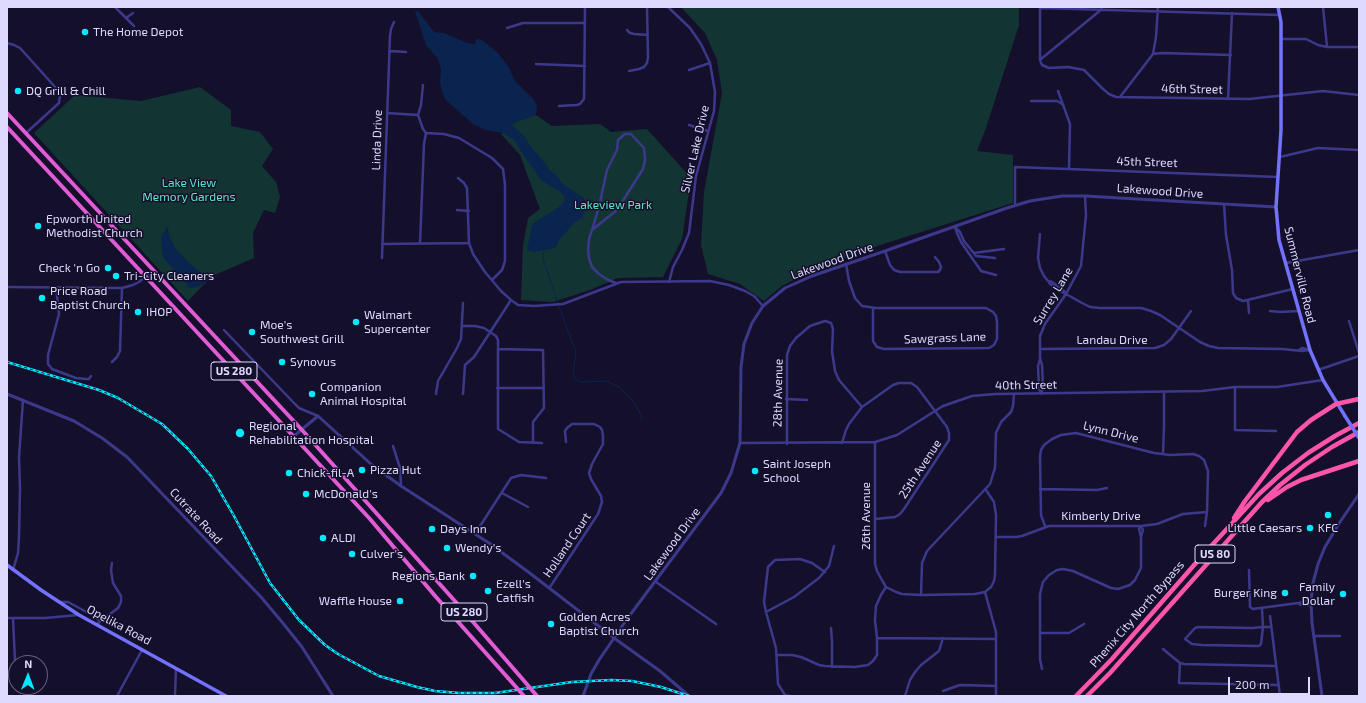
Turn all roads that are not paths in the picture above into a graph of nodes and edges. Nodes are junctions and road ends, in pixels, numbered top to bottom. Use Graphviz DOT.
graph roads {
  1 [pos="115,7"];
  2 [pos="585,7"];
  3 [pos="647,7"];
  4 [pos="668,7"];
  5 [pos="1278,7"];
  6 [pos="1323,7"];
  7 [pos="1040,8"];
  8 [pos="1102,9"];
  9 [pos="1158,9"];
  10 [pos="133,13"];
  11 [pos="1232,13"];
  12 [pos="1280,15"];
  13 [pos="126,18"];
  14 [pos="394,22"];
  15 [pos="585,24"];
  16 [pos="134,26"];
  17 [pos="507,28"];
  18 [pos="628,30"];
  19 [pos="648,35"];
  20 [pos="1281,39"];
  21 [pos="7,43"];
  22 [pos="1359,47"];
  23 [pos="1328,48"];
  24 [pos="390,51"];
  25 [pos="406,52"];
  26 [pos="1153,54"];
  27 [pos="1231,55"];
  28 [pos="1040,60"];
  29 [pos="710,63"];
  30 [pos="536,64"];
  31 [pos="584,66"];
  32 [pos="690,70"];
  33 [pos="629,71"];
  34 [pos="423,85"];
  35 [pos="1058,91"];
  36 [pos="1359,95"];
  37 [pos="1281,96"];
  38 [pos="1120,97"];
  39 [pos="1228,99"];
  40 [pos="1031,101"];
  41 [pos="1062,104"];
  42 [pos="559,106"];
  43 [pos="7,113"];
  44 [pos="388,113"];
  45 [pos="418,115"];
  46 [pos="689,125"];
  47 [pos="7,127"];
  48 [pos="708,131"];
  49 [pos="26,133"];
  50 [pos="426,133"];
  51 [pos="1359,150"];
  52 [pos="1280,157"];
  53 [pos="1069,169"];
  54 [pos="1278,177"];
  55 [pos="458,178"];
  56 [pos="1085,196"];
  57 [pos="1224,204"];
  58 [pos="1015,205"];
  59 [pos="1276,207"];
  60 [pos="457,210"];
  61 [pos="468,211"];
  62 [pos="955,226"];
  63 [pos="592,230"];
  64 [pos="1040,234"];
  65 [pos="469,243"];
  66 [pos="382,244"];
  67 [pos="420,244"];
  68 [pos="1004,249"];
  69 [pos="1359,250"];
  70 [pos="885,251"];
  71 [pos="973,253"];
  72 [pos="935,257"];
  73 [pos="382,258"];
  74 [pos="995,258"];
  75 [pos="1286,263"];
  76 [pos="846,264"];
  77 [pos="153,270"];
  78 [pos="996,275"];
  79 [pos="146,277"];
  80 [pos="492,280"];
  81 [pos="669,282"];
  82 [pos="616,283"];
  83 [pos="7,287"];
  84 [pos="56,287"];
  85 [pos="122,288"];
  86 [pos="1293,289"];
  87 [pos="1066,294"];
  88 [pos="511,300"];
  89 [pos="1248,300"];
  90 [pos="463,303"];
  91 [pos="763,306"];
  92 [pos="873,308"];
  93 [pos="1191,311"];
  94 [pos="1299,311"];
  95 [pos="1270,312"];
  96 [pos="1249,313"];
  97 [pos="1349,321"];
  98 [pos="462,326"];
  99 [pos="1180,328"];
  100 [pos="224,330"];
  101 [pos="490,331"];
  102 [pos="498,349"];
  103 [pos="1040,349"];
  104 [pos="1310,350"];
  105 [pos="1359,354"];
  106 [pos="112,362"];
  107 [pos="1318,370"];
  108 [pos="91,376"];
  109 [pos="1322,380"];
  110 [pos="497,388"];
  111 [pos="543,388"];
  112 [pos="1235,388"];
  113 [pos="1164,392"];
  114 [pos="7,394"];
  115 [pos="436,394"];
  116 [pos="463,394"];
  117 [pos="1014,394"];
  118 [pos="1041,394"];
  119 [pos="786,399"];
  120 [pos="1359,399"];
  121 [pos="23,400"];
  122 [pos="807,400"];
  123 [pos="1336,404"];
  124 [pos="862,407"];
  125 [pos="935,410"];
  126 [pos="318,416"];
  127 [pos="1359,423"];
  128 [pos="302,430"];
  129 [pos="1276,431"];
  130 [pos="1359,432"];
  131 [pos="294,436"];
  132 [pos="1359,438"];
  133 [pos="566,442"];
  134 [pos="875,442"];
  135 [pos="534,443"];
  136 [pos="542,443"];
  137 [pos="842,443"];
  138 [pos="740,444"];
  139 [pos="786,444"];
  140 [pos="393,446"];
  141 [pos="1163,454"];
  142 [pos="1359,461"];
  143 [pos="546,478"];
  144 [pos="401,486"];
  145 [pos="1107,488"];
  146 [pos="1040,489"];
  147 [pos="986,490"];
  148 [pos="502,494"];
  149 [pos="1359,494"];
  150 [pos="528,507"];
  151 [pos="1207,512"];
  152 [pos="875,519"];
  153 [pos="1244,523"];
  154 [pos="1045,526"];
  155 [pos="1141,526"];
  156 [pos="1205,526"];
  157 [pos="1229,526"];
  158 [pos="475,535"];
  159 [pos="996,537"];
  160 [pos="834,546"];
  161 [pos="112,563"];
  162 [pos="7,565"];
  163 [pos="13,570"];
  164 [pos="1249,570"];
  165 [pos="825,572"];
  166 [pos="656,582"];
  167 [pos="550,587"];
  168 [pos="886,587"];
  169 [pos="985,592"];
  170 [pos="922,595"];
  171 [pos="59,602"];
  172 [pos="1311,602"];
  173 [pos="1262,609"];
  174 [pos="766,612"];
  175 [pos="79,615"];
  176 [pos="1270,616"];
  177 [pos="7,618"];
  178 [pos="13,618"];
  179 [pos="100,621"];
  180 [pos="97,624"];
  181 [pos="716,624"];
  182 [pos="1084,624"];
  183 [pos="1263,627"];
  184 [pos="1271,627"];
  185 [pos="831,628"];
  186 [pos="1040,633"];
  187 [pos="1313,636"];
  188 [pos="1340,636"];
  189 [pos="614,638"];
  190 [pos="877,638"];
  191 [pos="943,638"];
  192 [pos="996,639"];
  193 [pos="1163,649"];
  194 [pos="142,650"];
  195 [pos="15,655"];
  196 [pos="777,655"];
  197 [pos="1180,662"];
  198 [pos="1276,666"];
  199 [pos="832,667"];
  200 [pos="176,668"];
  201 [pos="1042,669"];
  202 [pos="1279,685"];
  203 [pos="996,686"];
  204 [pos="944,691"];
  205 [pos="117,696"];
  206 [pos="175,696"];
  207 [pos="226,696"];
  208 [pos="333,696"];
  209 [pos="524,696"];
  210 [pos="537,696"];
  211 [pos="583,696"];
  212 [pos="689,696"];
  213 [pos="790,696"];
  214 [pos="905,696"];
  215 [pos="996,696"];
  216 [pos="1076,696"];
  217 [pos="1087,696"];
  218 [pos="1280,696"];
  219 [pos="1322,696"];
  1 -- 13 [label="street"];
  2 -- 15 [label="street"];
  3 -- 19 [label="street"];
  4 -- 29 [label="street, Silver Lake Drive"];
  5 -- 12 [label="main road, Summerville Road"];
  6 -- 23 [label="street"];
  7 -- 8 [label="street"];
  7 -- 28 [label="street"];
  8 -- 9 [label="street"];
  8 -- 28 [label="street"];
  9 -- 11 [label="street"];
  9 -- 26 [label="street"];
  10 -- 13 [label="street"];
  11 -- 12 [label="street"];
  11 -- 27 [label="street"];
  12 -- 20 [label="main road, Summerville Road"];
  13 -- 16 [label="street"];
  14 -- 24 [label="street, Linda Drive"];
  15 -- 17 [label="street"];
  15 -- 31 [label="street"];
  18 -- 19 [label="street"];
  19 -- 33 [label="street"];
  20 -- 23 [label="street"];
  20 -- 37 [label="main road, Summerville Road"];
  21 -- 49 [label="street"];
  22 -- 23 [label="street"];
  24 -- 25 [label="street"];
  24 -- 44 [label="street, Linda Drive"];
  26 -- 27 [label="street"];
  26 -- 38 [label="street"];
  27 -- 39 [label="street"];
  28 -- 38 [label="street, 46th Street"];
  29 -- 32 [label="street"];
  29 -- 48 [label="street, Silver Lake Drive"];
  30 -- 31 [label="street"];
  31 -- 42 [label="street"];
  34 -- 45 [label="street"];
  35 -- 41 [label="street"];
  36 -- 37 [label="street, 46th Street"];
  37 -- 39 [label="street, 46th Street"];
  37 -- 52 [label="main road, Summerville Road"];
  38 -- 39 [label="street, 46th Street"];
  40 -- 41 [label="street"];
  41 -- 53 [label="street"];
  43 -- 49 [label="highway, US 280"];
  44 -- 45 [label="street"];
  44 -- 66 [label="street, Linda Drive"];
  45 -- 50 [label="street"];
  46 -- 48 [label="street"];
  47 -- 79 [label="highway, US 280"];
  48 -- 81 [label="street, Silver Lake Drive"];
  49 -- 77 [label="highway, US 280"];
  50 -- 67 [label="street"];
  50 -- 80 [label="street"];
  51 -- 52 [label="street"];
  52 -- 54 [label="main road, Summerville Road"];
  53 -- 54 [label="street, 45th Street"];
  53 -- 58 [label="street, 45th Street"];
  54 -- 59 [label="main road, Summerville Road"];
  55 -- 61 [label="street"];
  56 -- 57 [label="street, Lakewood Drive"];
  56 -- 58 [label="street, Lakewood Drive"];
  56 -- 87 [label="street, Surrey Lane"];
  57 -- 59 [label="street, Lakewood Drive"];
  57 -- 89 [label="street"];
  58 -- 62 [label="street, Lakewood Drive"];
  59 -- 75 [label="main road, Summerville Road"];
  60 -- 61 [label="street"];
  61 -- 65 [label="street"];
  62 -- 70 [label="street, Lakewood Drive"];
  62 -- 71 [label="street"];
  62 -- 78 [label="street"];
  63 -- 63 [label="street"];
  63 -- 82 [label="street"];
  64 -- 87 [label="street"];
  65 -- 67 [label="street"];
  65 -- 80 [label="street"];
  66 -- 67 [label="street"];
  66 -- 73 [label="street, Linda Drive"];
  68 -- 71 [label="street"];
  69 -- 75 [label="street"];
  70 -- 72 [label="street"];
  70 -- 76 [label="street, Lakewood Drive"];
  71 -- 74 [label="street"];
  75 -- 86 [label="main road, Summerville Road"];
  76 -- 91 [label="street, Lakewood Drive"];
  76 -- 92 [label="street, Sawgrass Lane"];
  77 -- 79 [label="street"];
  77 -- 128 [label="highway, US 280"];
  79 -- 85 [label="street"];
  79 -- 131 [label="highway, US 280"];
  80 -- 88 [label="street"];
  81 -- 82 [label="street"];
  81 -- 91 [label="street"];
  82 -- 88 [label="street"];
  83 -- 84 [label="street"];
  84 -- 85 [label="street"];
  84 -- 108 [label="street"];
  85 -- 106 [label="street"];
  86 -- 89 [label="street"];
  86 -- 94 [label="main road, Summerville Road"];
  87 -- 99 [label="street"];
  87 -- 103 [label="street, Surrey Lane"];
  88 -- 101 [label="street"];
  89 -- 96 [label="street"];
  90 -- 98 [label="street"];
  91 -- 138 [label="street, Lakewood Drive"];
  92 -- 92 [label="street, Sawgrass Lane"];
  93 -- 99 [label="street, Landau Drive"];
  94 -- 95 [label="street"];
  94 -- 104 [label="main road, Summerville Road"];
  97 -- 105 [label="street"];
  98 -- 101 [label="street"];
  98 -- 115 [label="street"];
  99 -- 103 [label="street, Landau Drive"];
  99 -- 104 [label="street"];
  100 -- 126 [label="street"];
  101 -- 102 [label="street"];
  101 -- 116 [label="street"];
  102 -- 110 [label="street"];
  102 -- 111 [label="street"];
  103 -- 118 [label="street, Surrey Lane"];
  104 -- 107 [label="main road, Summerville Road"];
  105 -- 107 [label="street"];
  107 -- 109 [label="main road, Summerville Road"];
  109 -- 112 [label="street, 40th Street"];
  109 -- 123 [label="main road, Summerville Road"];
  110 -- 111 [label="street"];
  110 -- 135 [label="street"];
  111 -- 135 [label="street"];
  112 -- 113 [label="street, 40th Street"];
  112 -- 129 [label="street"];
  113 -- 118 [label="street, 40th Street"];
  113 -- 141 [label="street"];
  114 -- 121 [label="street, Cutrate Road"];
  117 -- 118 [label="street, 40th Street"];
  117 -- 125 [label="street, 40th Street"];
  117 -- 147 [label="street"];
  119 -- 122 [label="street"];
  119 -- 124 [label="street, 28th Avenue"];
  119 -- 139 [label="street, 28th Avenue"];
  120 -- 123 [label="highway"];
  121 -- 163 [label="street"];
  121 -- 208 [label="street, Cutrate Road"];
  123 -- 132 [label="main road, Summerville Road, bridge"];
  123 -- 157 [label="highway"];
  124 -- 125 [label="street, 25th Avenue"];
  124 -- 137 [label="street, 25th Avenue"];
  125 -- 134 [label="street, 40th Street"];
  125 -- 152 [label="street, 25th Avenue"];
  126 -- 128 [label="street"];
  126 -- 144 [label="street"];
  127 -- 157 [label="highway, Phenix City North Bypass / US 80"];
  128 -- 131 [label="street"];
  128 -- 210 [label="highway, US 280, bridge"];
  130 -- 153 [label="highway, Phenix City North Bypass / US 80"];
  131 -- 209 [label="highway, US 280, bridge"];
  133 -- 167 [label="street, Holland Court"];
  134 -- 137 [label="street, 40th Street"];
  134 -- 152 [label="street, 26th Avenue"];
  135 -- 136 [label="street"];
  137 -- 139 [label="street, 40th Street"];
  138 -- 139 [label="street, 40th Street"];
  138 -- 166 [label="street, Lakewood Drive"];
  140 -- 144 [label="street"];
  141 -- 146 [label="street, Lynn Drive"];
  141 -- 151 [label="street"];
  142 -- 153 [label="highway"];
  143 -- 148 [label="street"];
  144 -- 158 [label="street"];
  145 -- 146 [label="street"];
  146 -- 154 [label="street, Lynn Drive"];
  147 -- 159 [label="street"];
  147 -- 170 [label="street"];
  148 -- 150 [label="street"];
  148 -- 158 [label="street"];
  149 -- 172 [label="street"];
  151 -- 155 [label="street, Kimberly Drive"];
  151 -- 156 [label="street"];
  152 -- 168 [label="street, 26th Avenue"];
  153 -- 217 [label="highway, Phenix City North Bypass / US 80"];
  154 -- 155 [label="street, Kimberly Drive"];
  154 -- 159 [label="street, Kimberly Drive"];
  155 -- 186 [label="street"];
  157 -- 216 [label="highway, Phenix City North Bypass / US 80"];
  158 -- 167 [label="street"];
  159 -- 169 [label="street"];
  160 -- 165 [label="street"];
  161 -- 179 [label="street"];
  162 -- 163 [label="main road, Opelika Road"];
  163 -- 171 [label="main road, Opelika Road"];
  164 -- 173 [label="street"];
  165 -- 174 [label="street"];
  165 -- 174 [label="street"];
  166 -- 181 [label="street"];
  166 -- 189 [label="street, Lakewood Drive"];
  167 -- 189 [label="street"];
  168 -- 170 [label="street"];
  168 -- 190 [label="street"];
  169 -- 170 [label="street"];
  169 -- 192 [label="street"];
  171 -- 175 [label="main road, Opelika Road"];
  171 -- 179 [label="street"];
  172 -- 173 [label="street"];
  172 -- 187 [label="street"];
  173 -- 183 [label="street"];
  174 -- 196 [label="street"];
  175 -- 178 [label="street"];
  175 -- 180 [label="main road, Opelika Road"];
  176 -- 184 [label="street"];
  177 -- 178 [label="street"];
  178 -- 195 [label="street"];
  179 -- 180 [label="street"];
  180 -- 194 [label="main road, Opelika Road"];
  182 -- 186 [label="street"];
  183 -- 183 [label="street"];
  183 -- 184 [label="street"];
  184 -- 198 [label="street"];
  185 -- 199 [label="street"];
  186 -- 201 [label="street"];
  187 -- 188 [label="street"];
  187 -- 219 [label="street"];
  189 -- 211 [label="street, Lakewood Drive"];
  189 -- 212 [label="street"];
  190 -- 191 [label="street"];
  190 -- 199 [label="street"];
  191 -- 192 [label="street"];
  191 -- 214 [label="street"];
  192 -- 203 [label="street"];
  193 -- 197 [label="street"];
  194 -- 200 [label="main road, Opelika Road"];
  194 -- 205 [label="street"];
  196 -- 199 [label="street"];
  196 -- 213 [label="street"];
  197 -- 198 [label="street"];
  197 -- 202 [label="street"];
  198 -- 202 [label="street"];
  200 -- 206 [label="street"];
  200 -- 207 [label="main road, Opelika Road"];
  202 -- 218 [label="street"];
  203 -- 204 [label="street"];
  203 -- 215 [label="street"];
}
